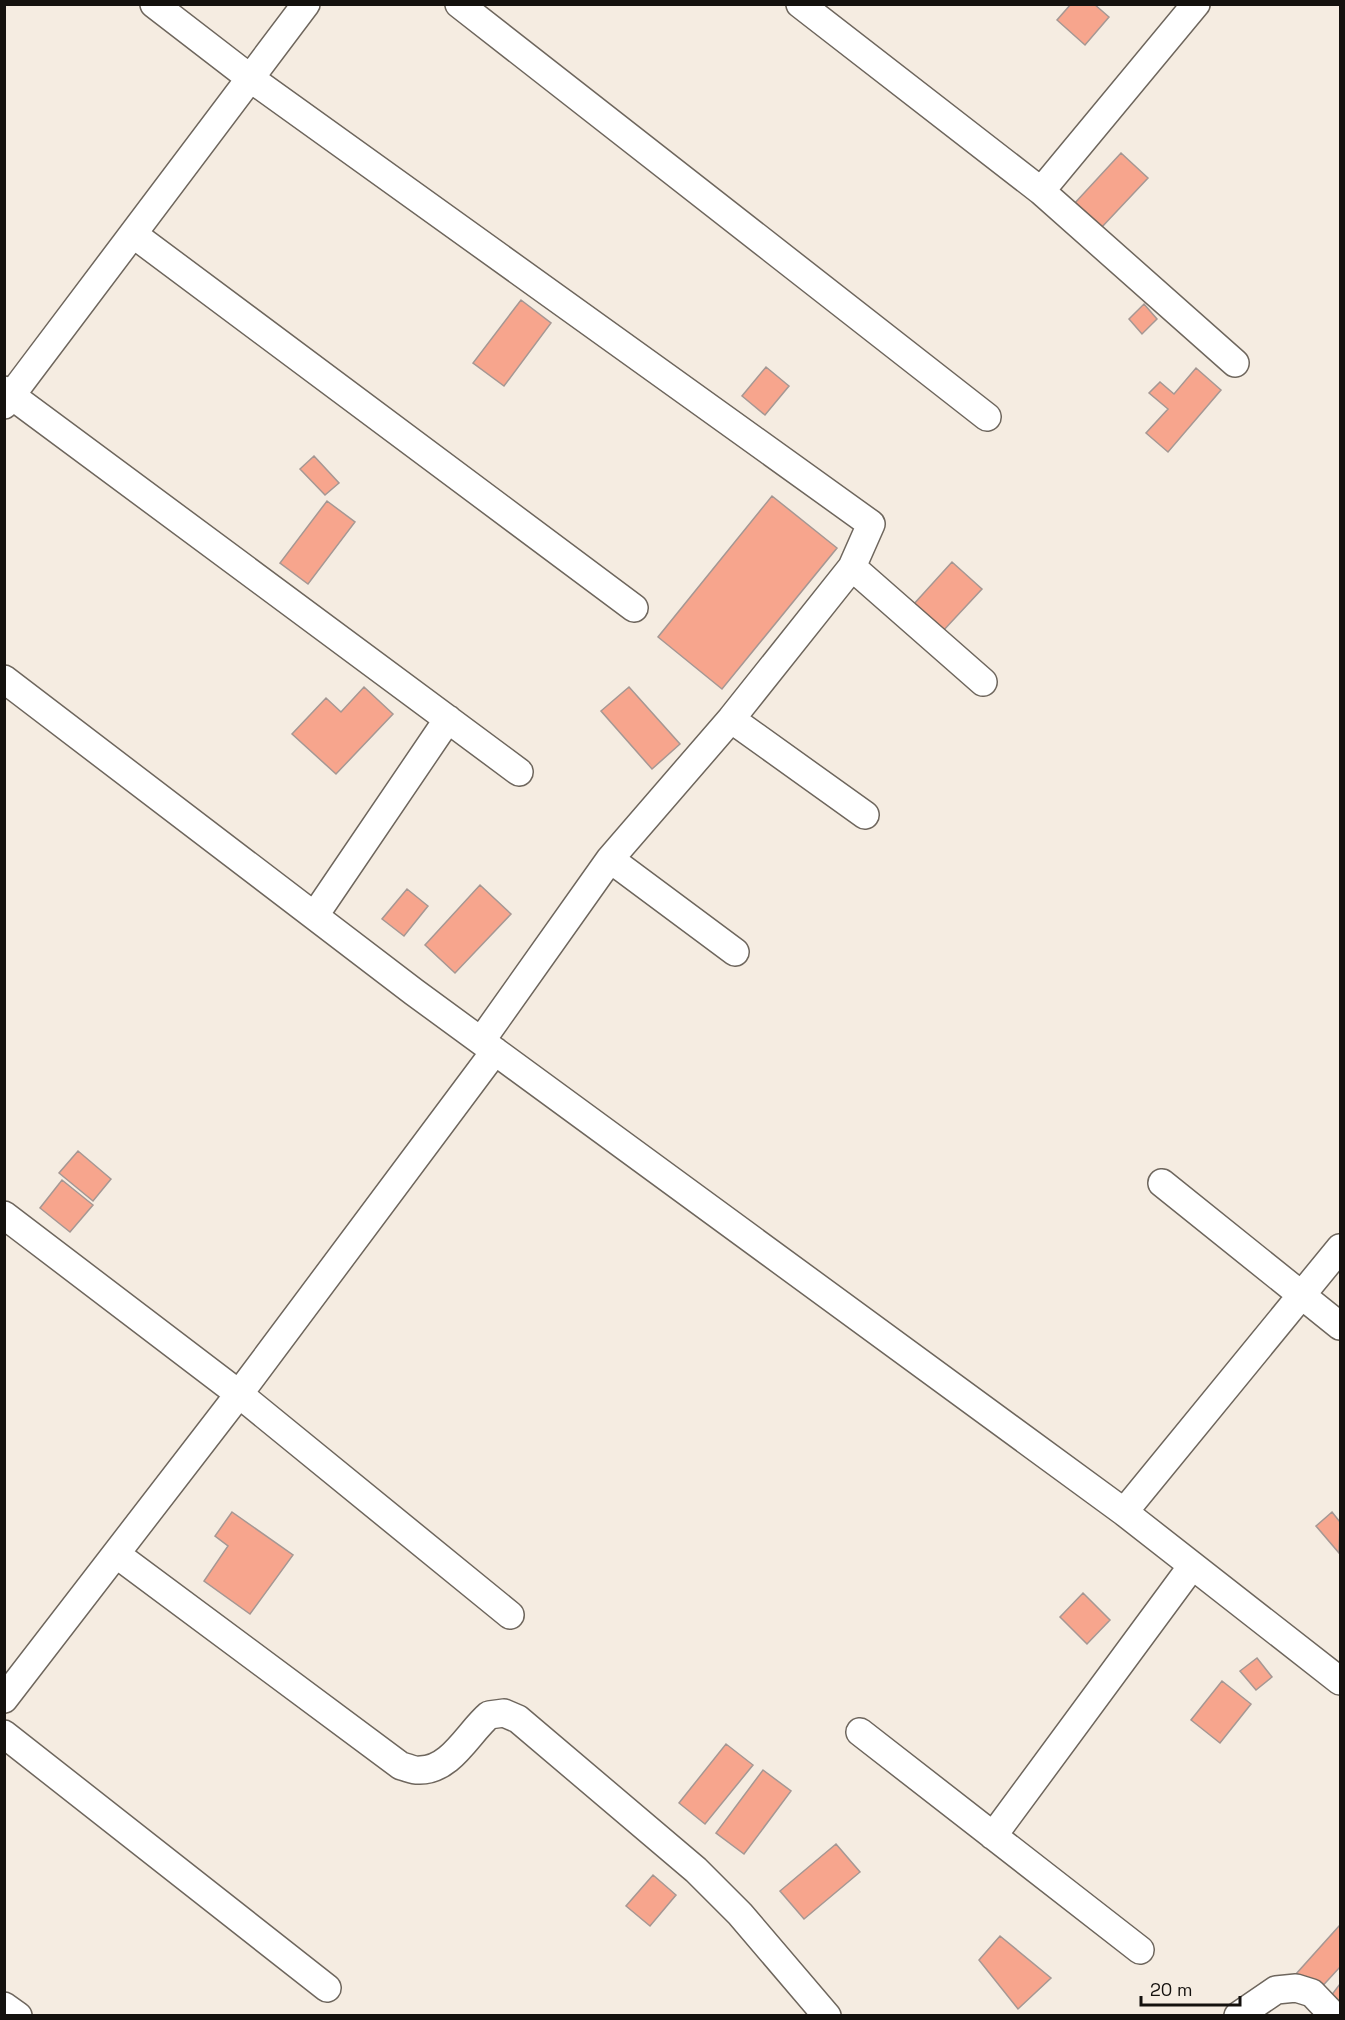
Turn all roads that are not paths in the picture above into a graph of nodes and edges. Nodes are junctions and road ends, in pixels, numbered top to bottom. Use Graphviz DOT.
graph roads {
  1 [pos="154,4"];
  2 [pos="306,4"];
  3 [pos="459,4"];
  4 [pos="800,4"];
  5 [pos="1196,4"];
  6 [pos="250,78"];
  7 [pos="1041,190"];
  8 [pos="133,234"];
  9 [pos="1235,363"];
  10 [pos="7,397"];
  11 [pos="987,417"];
  12 [pos="852,567"];
  13 [pos="634,608"];
  14 [pos="4,679"];
  15 [pos="983,682"];
  16 [pos="448,719"];
  17 [pos="732,719"];
  18 [pos="519,772"];
  19 [pos="866,815"];
  20 [pos="610,859"];
  21 [pos="315,915"];
  22 [pos="735,952"];
  23 [pos="488,1046"];
  24 [pos="1162,1183"];
  25 [pos="4,1215"];
  26 [pos="1341,1248"];
  27 [pos="1302,1295"];
  28 [pos="1341,1326"];
  29 [pos="239,1394"];
  30 [pos="1124,1512"];
  31 [pos="116,1554"];
  32 [pos="1192,1566"];
  33 [pos="510,1615"];
  34 [pos="1341,1681"];
  35 [pos="4,1699"];
  36 [pos="860,1732"];
  37 [pos="4,1734"];
  38 [pos="993,1836"];
  39 [pos="1140,1950"];
  40 [pos="327,1988"];
  41 [pos="4,2006"];
  42 [pos="18,2016"];
  43 [pos="827,2016"];
  44 [pos="1238,2016"];
  45 [pos="1334,2016"];
  1 -- 6 [label="street"];
  2 -- 6 [label="street"];
  3 -- 11 [label="street"];
  4 -- 7 [label="street"];
  5 -- 7 [label="street"];
  6 -- 8 [label="street"];
  6 -- 12 [label="street"];
  7 -- 9 [label="street"];
  8 -- 10 [label="street"];
  8 -- 13 [label="street"];
  10 -- 16 [label="street"];
  12 -- 15 [label="street"];
  12 -- 17 [label="street"];
  14 -- 21 [label="street"];
  16 -- 18 [label="street"];
  16 -- 21 [label="street"];
  17 -- 19 [label="street"];
  17 -- 20 [label="street"];
  20 -- 22 [label="street"];
  20 -- 23 [label="street"];
  21 -- 23 [label="street"];
  23 -- 29 [label="street"];
  23 -- 30 [label="street"];
  24 -- 27 [label="street"];
  25 -- 29 [label="street"];
  26 -- 27 [label="street"];
  27 -- 28 [label="street"];
  27 -- 30 [label="street"];
  29 -- 31 [label="street"];
  29 -- 33 [label="street"];
  30 -- 32 [label="street"];
  31 -- 35 [label="street"];
  31 -- 43 [label="street"];
  32 -- 34 [label="street"];
  32 -- 38 [label="street"];
  36 -- 38 [label="street"];
  37 -- 40 [label="street"];
  38 -- 39 [label="street"];
  41 -- 42 [label="street"];
  44 -- 45 [label="street"];
}
